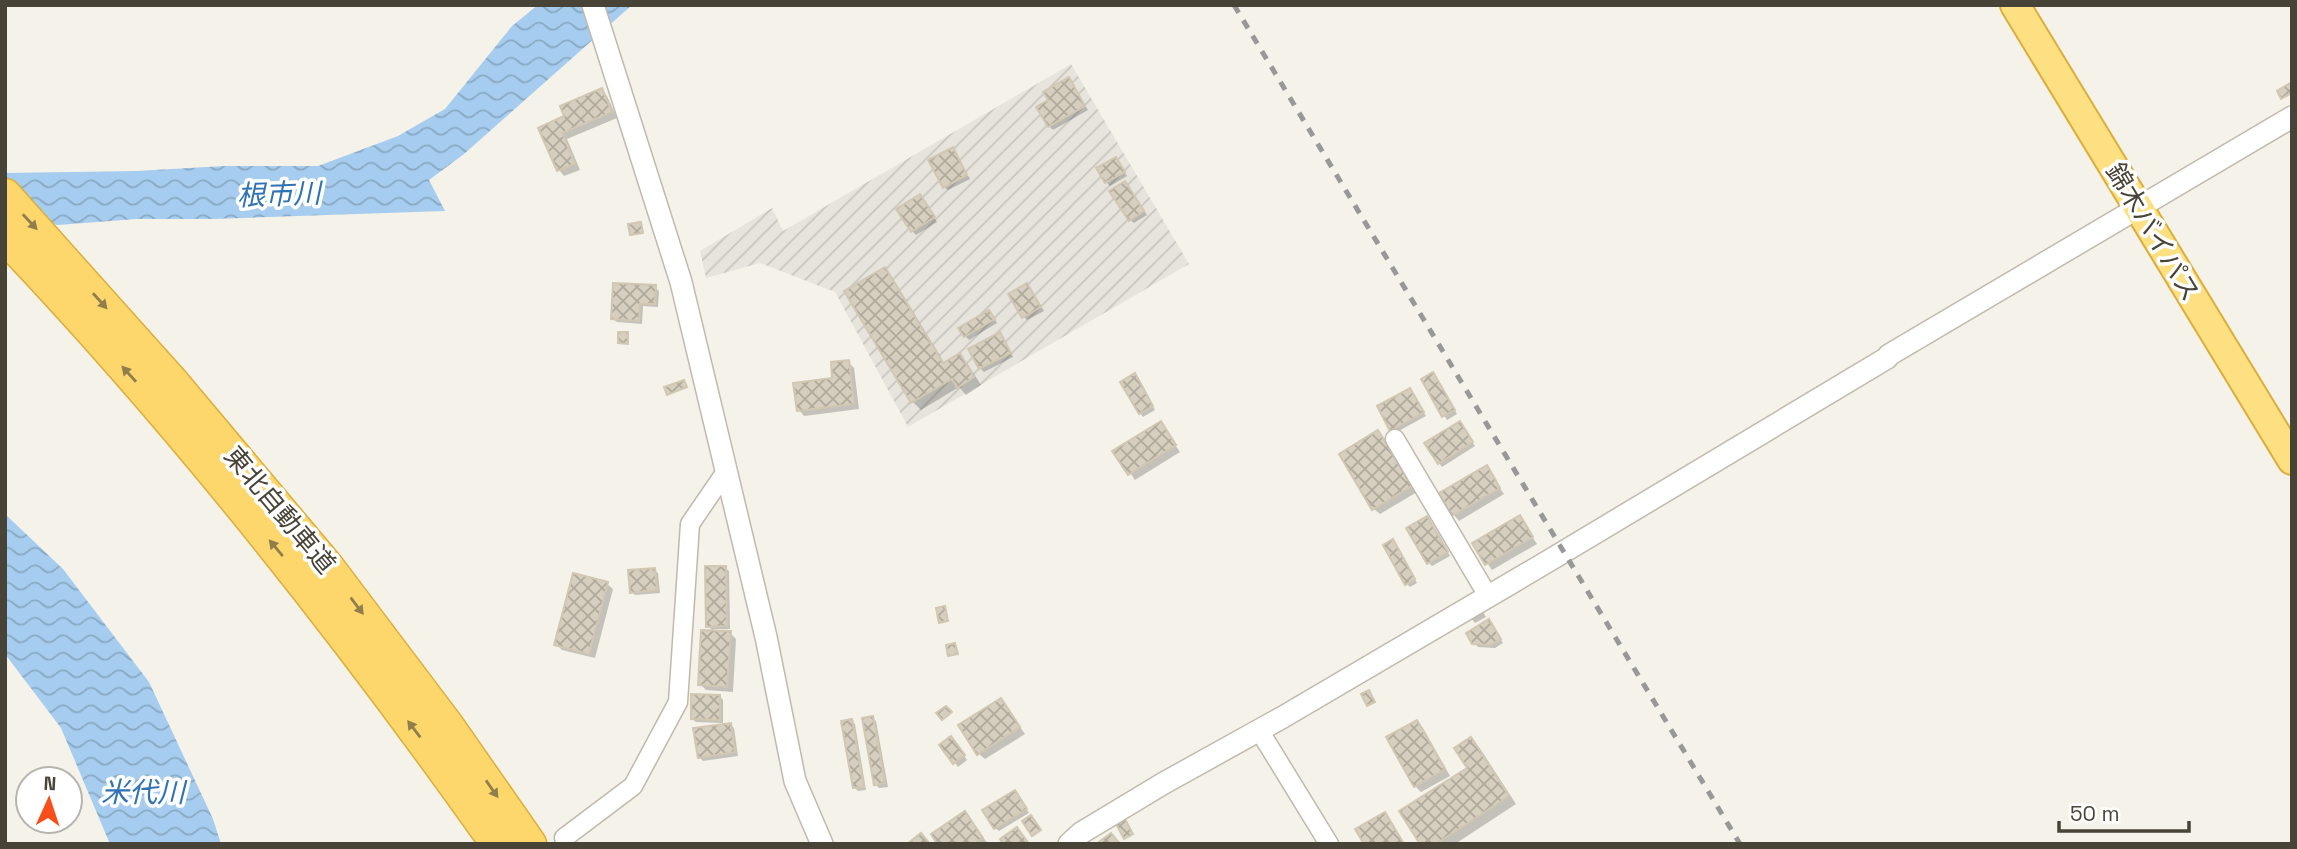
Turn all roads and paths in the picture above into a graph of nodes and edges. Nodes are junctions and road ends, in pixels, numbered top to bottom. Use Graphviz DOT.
graph roads {
  1 [pos="593,5"];
  2 [pos="2015,5"];
  3 [pos="2292,117"];
  4 [pos="5,195"];
  5 [pos="2138,208"];
  6 [pos="12,244"];
  7 [pos="1395,439"];
  8 [pos="2292,460"];
  9 [pos="727,470"];
  10 [pos="1488,596"];
  11 [pos="1259,730"];
  12 [pos="564,838"];
  13 [pos="497,844"];
  14 [pos="530,844"];
  15 [pos="822,844"];
  16 [pos="1069,844"];
  17 [pos="1329,844"];
  1 -- 9 [label="street"];
  2 -- 5 [label="highway, 錦木バイパス"];
  3 -- 5 [label="street"];
  4 -- 14 [label="highway, 東北自動車道, one-way"];
  5 -- 8 [label="highway, 錦木バイパス"];
  5 -- 10 [label="street"];
  13 -- 6 [label="highway, 東北自動車道, one-way"];
  7 -- 10 [label="street"];
  9 -- 12 [label="street"];
  9 -- 15 [label="street"];
  10 -- 11 [label="street"];
  11 -- 16 [label="street"];
  11 -- 17 [label="street"];
}
